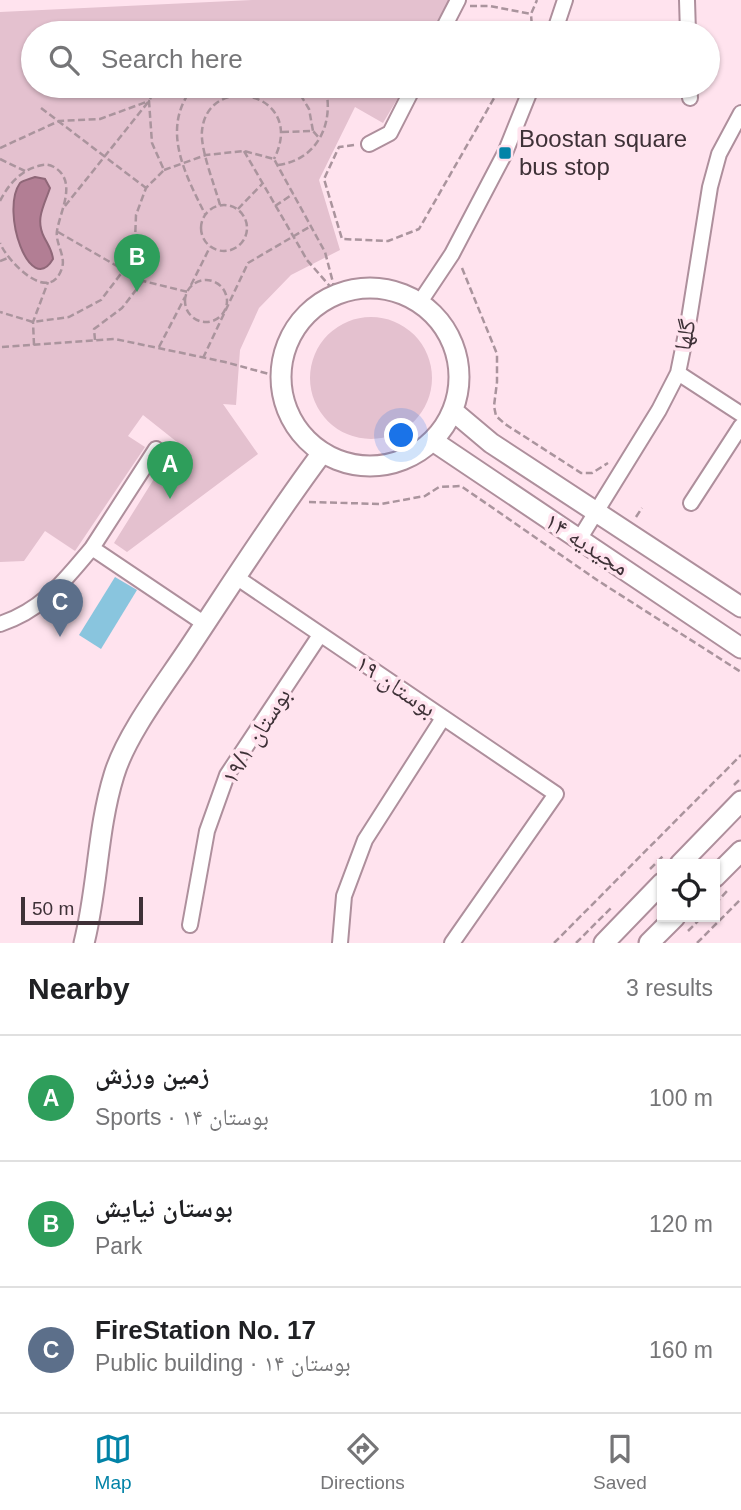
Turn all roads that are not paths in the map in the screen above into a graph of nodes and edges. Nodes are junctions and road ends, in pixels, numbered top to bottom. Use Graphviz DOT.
graph roads {
  1 [pos="565,0"];
  2 [pos="687,0"];
  3 [pos="456,3"];
  4 [pos="447,21"];
  5 [pos="558,21"];
  6 [pos="688,21"];
  7 [pos="408,98"];
  8 [pos="527,98"];
  9 [pos="741,113"];
  10 [pos="369,144"];
  11 [pos="420,302"];
  12 [pos="678,373"];
  13 [pos="453,411"];
  14 [pos="741,414"];
  15 [pos="741,426"];
  16 [pos="433,441"];
  17 [pos="156,449"];
  18 [pos="322,453"];
  19 [pos="691,502"];
  20 [pos="596,511"];
  21 [pos="580,538"];
  22 [pos="92,548"];
  23 [pos="236,577"];
  24 [pos="741,607"];
  25 [pos="0,624"];
  26 [pos="205,624"];
  27 [pos="320,635"];
  28 [pos="741,648"];
  29 [pos="443,718"];
  30 [pos="736,794"];
  31 [pos="741,851"];
  32 [pos="673,859"];
  33 [pos="720,872"];
  34 [pos="657,888"];
  35 [pos="671,922"];
  36 [pos="190,925"];
  37 [pos="84,943"];
  38 [pos="340,943"];
  39 [pos="452,943"];
  40 [pos="604,943"];
  41 [pos="649,943"];
  1 -- 5 [label="street"];
  2 -- 6 [label="street"];
  3 -- 4 [label="street"];
  7 -- 10 [label="street"];
  8 -- 11 [label="street"];
  9 -- 12 [label="street, گلها"];
  11 -- 13 [label="street"];
  11 -- 18 [label="street"];
  12 -- 14 [label="street"];
  12 -- 20 [label="street, گلها"];
  13 -- 16 [label="street"];
  13 -- 20 [label="street"];
  15 -- 19 [label="street"];
  16 -- 18 [label="street"];
  16 -- 21 [label="street, مجیدیه ۱۴"];
  17 -- 22 [label="street"];
  18 -- 23 [label="street"];
  20 -- 21 [label="street, گلها"];
  20 -- 24 [label="street"];
  21 -- 28 [label="street, مجیدیه ۱۴"];
  22 -- 25 [label="street"];
  22 -- 26 [label="street"];
  23 -- 26 [label="street"];
  23 -- 27 [label="street, بوستان ۱۹"];
  26 -- 37 [label="street"];
  27 -- 29 [label="street, بوستان ۱۹"];
  27 -- 36 [label="street, بوستان ۱۹/۱"];
  29 -- 38 [label="street"];
  29 -- 39 [label="street, بوستان ۱۹"];
  30 -- 32 [label="street"];
  31 -- 33 [label="street"];
  34 -- 40 [label="street"];
  35 -- 41 [label="street"];
}
